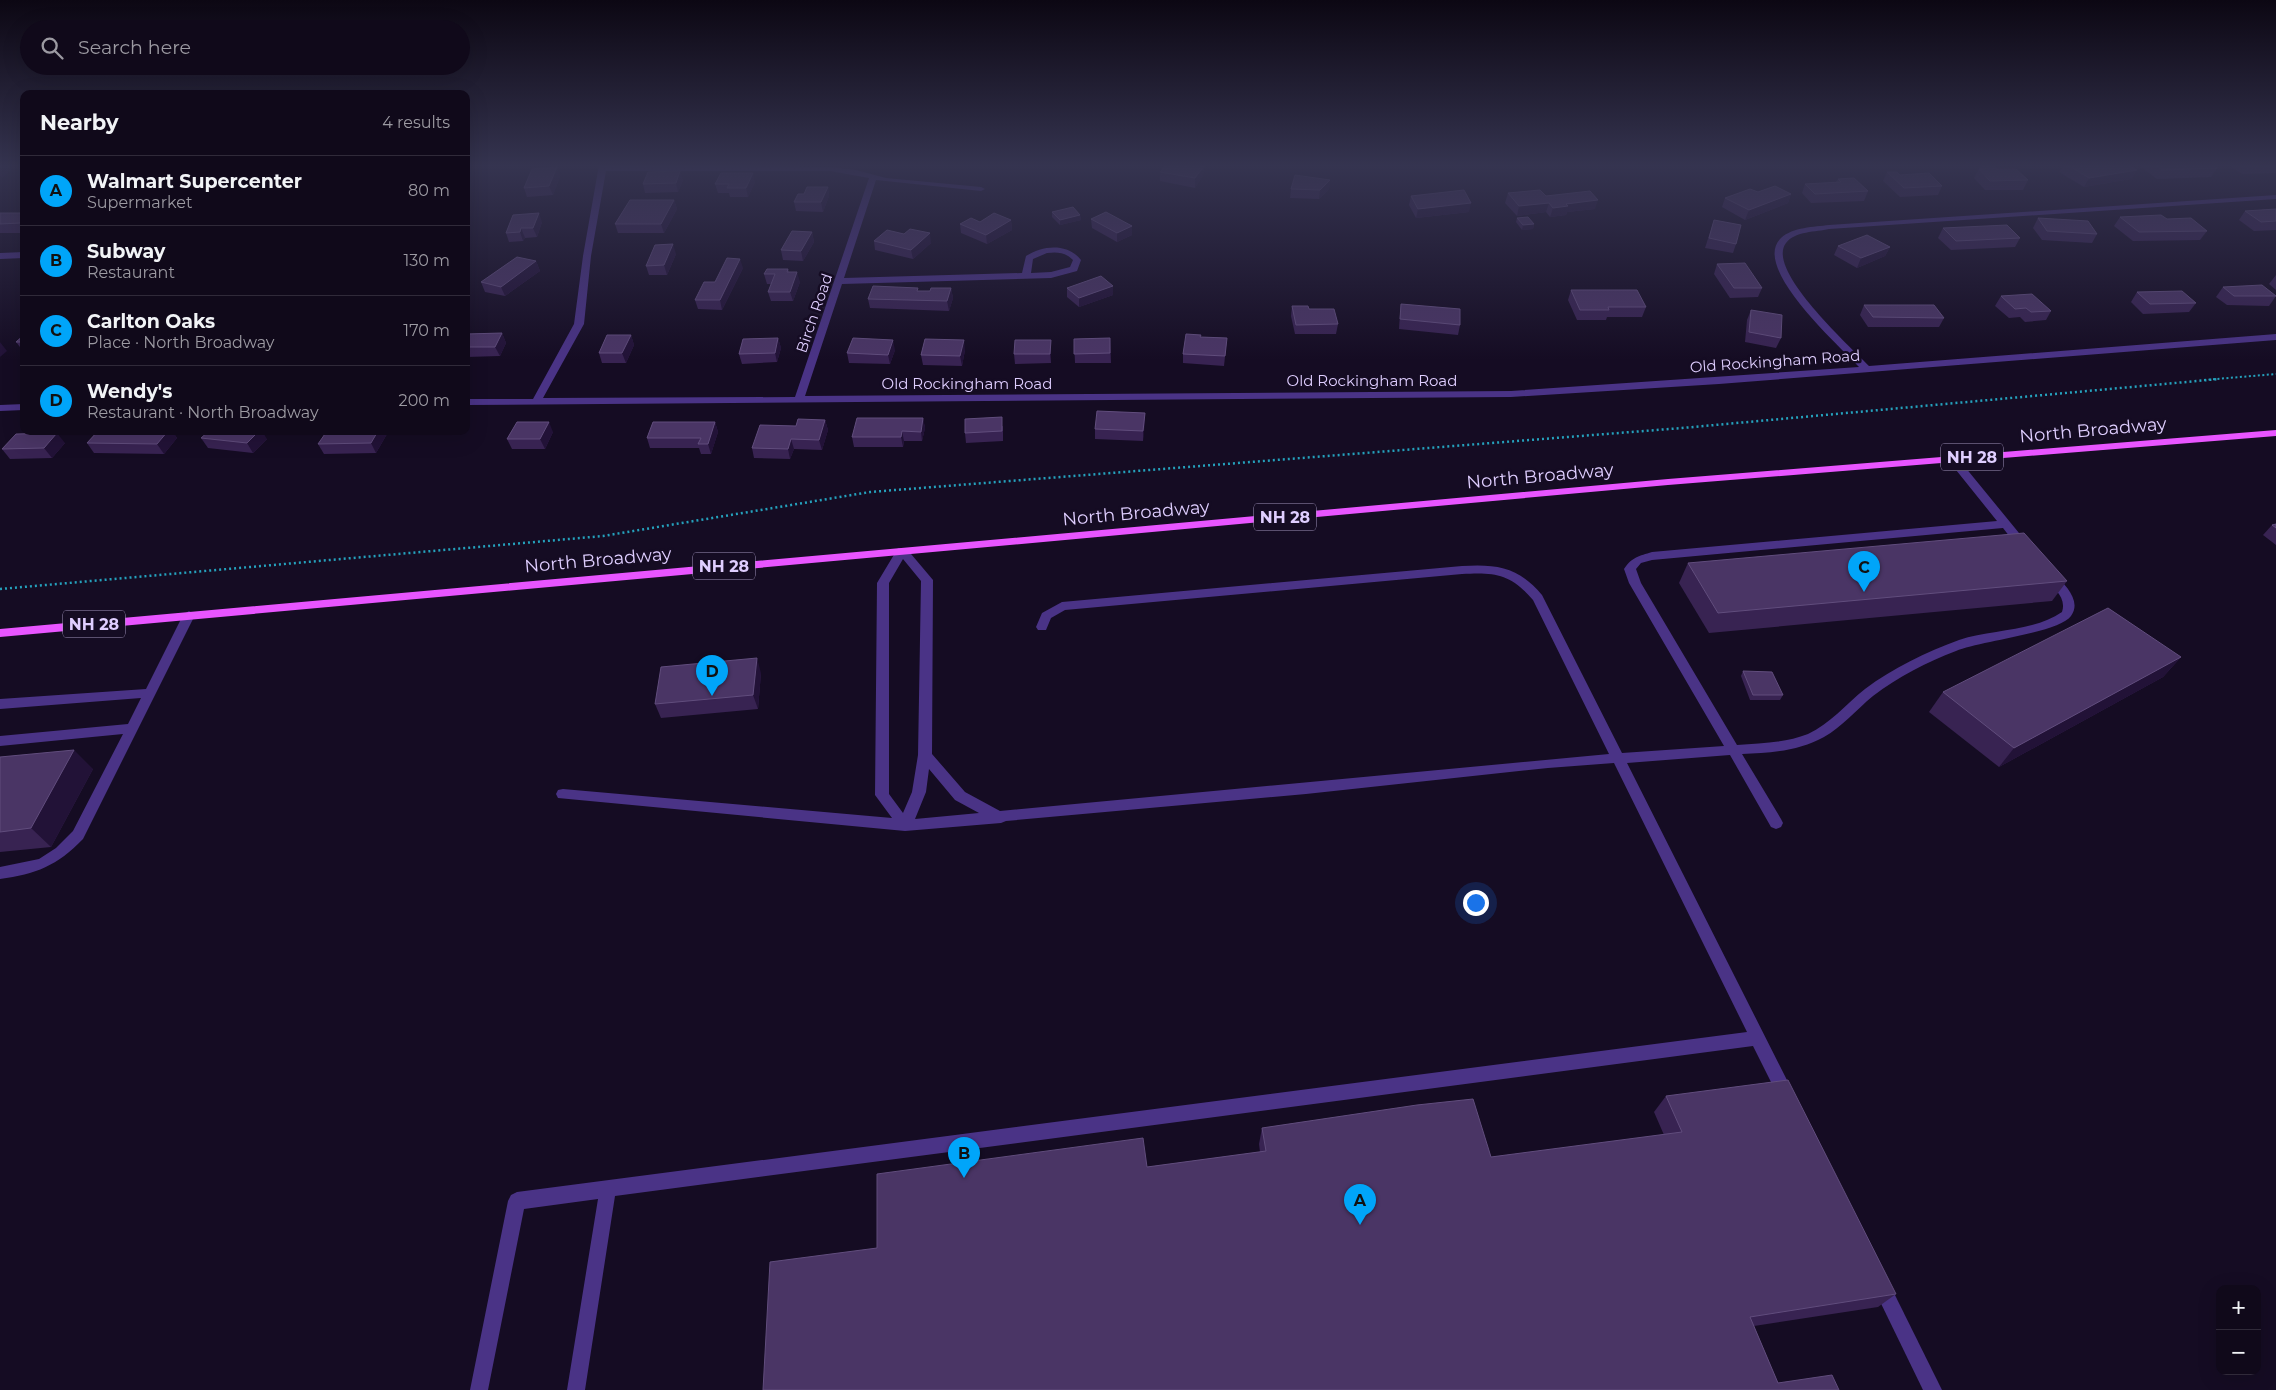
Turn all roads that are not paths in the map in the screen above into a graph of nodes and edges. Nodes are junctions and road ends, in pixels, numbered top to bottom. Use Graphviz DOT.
graph roads {
  1 [pos="593,230"];
  2 [pos="856,230"];
  3 [pos="1814,230"];
  4 [pos="20,255"];
  5 [pos="0,256"];
  6 [pos="1026,276"];
  7 [pos="839,281"];
  8 [pos="2276,337"];
  9 [pos="1866,370"];
  10 [pos="799,399"];
  11 [pos="470,402"];
  12 [pos="536,402"];
  13 [pos="20,407"];
  14 [pos="0,408"];
  15 [pos="2276,433"];
  16 [pos="1952,458"];
  17 [pos="2005,524"];
  18 [pos="902,551"];
  19 [pos="2030,553"];
  20 [pos="2042,567"];
  21 [pos="189,615"];
  22 [pos="1042,627"];
  23 [pos="0,632"];
  24 [pos="150,693"];
  25 [pos="0,704"];
  26 [pos="133,728"];
  27 [pos="0,741"];
  28 [pos="1734,751"];
  29 [pos="925,755"];
  30 [pos="1619,759"];
  31 [pos="563,794"];
  32 [pos="1001,818"];
  33 [pos="1776,823"];
  34 [pos="905,825"];
  35 [pos="0,873"];
  36 [pos="1758,1038"];
  37 [pos="1793,1108"];
  38 [pos="608,1188"];
  39 [pos="1872,1267"];
  40 [pos="479,1390"];
  41 [pos="576,1390"];
  42 [pos="1933,1390"];
  1 -- 12 [label="street"];
  2 -- 7 [label="street, Birch Road"];
  3 -- 9 [label="street"];
  4 -- 5 [label="street"];
  6 -- 6 [label="street"];
  6 -- 7 [label="street"];
  7 -- 10 [label="street, Birch Road"];
  8 -- 9 [label="street, Old Rockingham Road"];
  9 -- 10 [label="street, Old Rockingham Road"];
  10 -- 12 [label="street, Old Rockingham Road"];
  11 -- 12 [label="street, Old Rockingham Road"];
  13 -- 14 [label="street"];
  15 -- 16 [label="main road, North Broadway / NH 28"];
  16 -- 17 [label="street"];
  16 -- 18 [label="main road, North Broadway / NH 28"];
  17 -- 19 [label="street"];
  17 -- 28 [label="street"];
  18 -- 21 [label="main road, North Broadway / NH 28"];
  18 -- 29 [label="street"];
  18 -- 34 [label="street"];
  20 -- 28 [label="street"];
  21 -- 23 [label="main road, North Broadway / NH 28"];
  21 -- 24 [label="street"];
  22 -- 30 [label="street"];
  24 -- 25 [label="street"];
  24 -- 26 [label="street"];
  26 -- 27 [label="street"];
  26 -- 35 [label="street"];
  28 -- 30 [label="street"];
  28 -- 33 [label="street"];
  29 -- 32 [label="street"];
  29 -- 34 [label="street"];
  30 -- 32 [label="street"];
  30 -- 36 [label="street"];
  31 -- 34 [label="street"];
  32 -- 34 [label="street"];
  36 -- 37 [label="street"];
  36 -- 38 [label="street"];
  38 -- 40 [label="street"];
  38 -- 41 [label="street"];
  39 -- 42 [label="street"];
}
